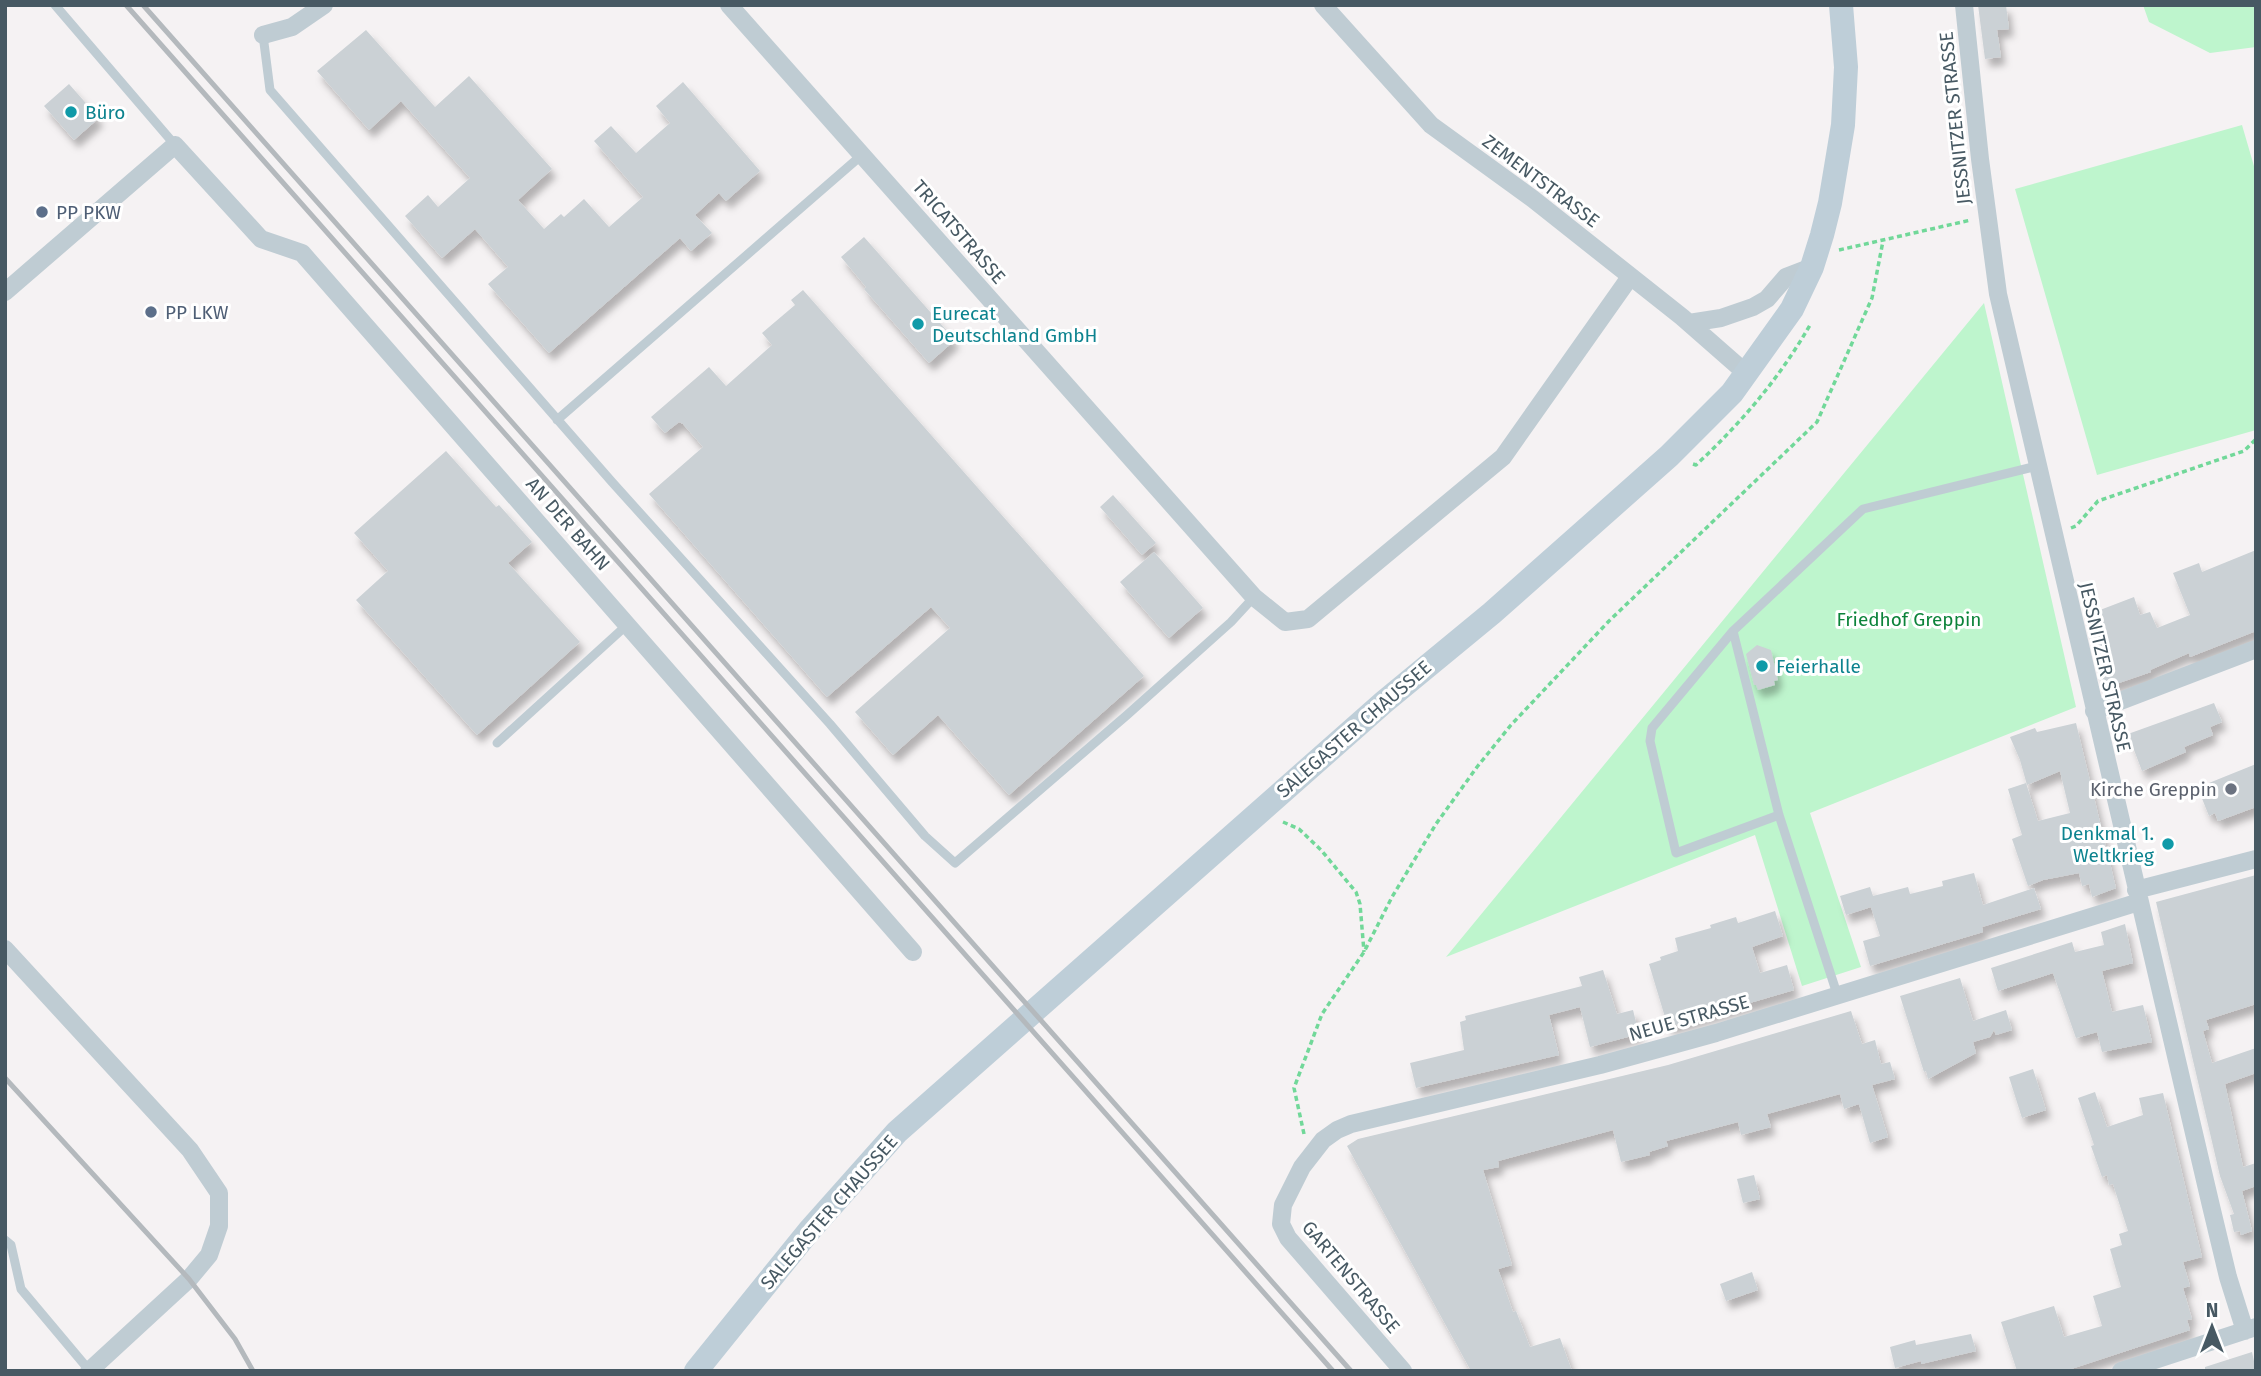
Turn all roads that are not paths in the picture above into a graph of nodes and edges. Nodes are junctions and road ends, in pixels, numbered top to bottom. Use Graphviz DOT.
graph roads {
  1 [pos="55,5"];
  2 [pos="324,5"];
  3 [pos="729,5"];
  4 [pos="1323,5"];
  5 [pos="1841,5"];
  6 [pos="1964,5"];
  7 [pos="263,35"];
  8 [pos="175,145"];
  9 [pos="863,154"];
  10 [pos="1812,267"];
  11 [pos="1630,277"];
  12 [pos="5,292"];
  13 [pos="1689,323"];
  14 [pos="1747,374"];
  15 [pos="557,420"];
  16 [pos="2037,466"];
  17 [pos="1254,597"];
  18 [pos="628,624"];
  19 [pos="1733,631"];
  20 [pos="2256,649"];
  21 [pos="2094,711"];
  22 [pos="497,743"];
  23 [pos="1779,815"];
  24 [pos="2256,859"];
  25 [pos="2137,896"];
  26 [pos="5,949"];
  27 [pos="913,952"];
  28 [pos="1838,997"];
  29 [pos="1283,1205"];
  30 [pos="5,1240"];
  31 [pos="2250,1329"];
  32 [pos="89,1371"];
  33 [pos="696,1371"];
  34 [pos="1403,1371"];
  35 [pos="2121,1371"];
  1 -- 8 [label="lane"];
  2 -- 7 [label="street"];
  3 -- 9 [label="street, TRICATSTRASSE"];
  4 -- 11 [label="street, ZEMENTSTRASSE"];
  5 -- 10 [label="main road, SALEGASTER CHAUSSEE"];
  6 -- 16 [label="street, JESSNITZER STRASSE"];
  7 -- 15 [label="lane"];
  8 -- 12 [label="street"];
  8 -- 18 [label="street, AN DER BAHN"];
  9 -- 15 [label="lane"];
  9 -- 17 [label="street, TRICATSTRASSE"];
  10 -- 13 [label="street"];
  10 -- 14 [label="main road, SALEGASTER CHAUSSEE"];
  11 -- 13 [label="street, ZEMENTSTRASSE"];
  11 -- 17 [label="street, TRICATSTRASSE"];
  13 -- 14 [label="street, ZEMENTSTRASSE"];
  14 -- 33 [label="main road, SALEGASTER CHAUSSEE"];
  15 -- 17 [label="lane"];
  16 -- 19 [label="lane"];
  16 -- 21 [label="street, JESSNITZER STRASSE"];
  18 -- 22 [label="lane"];
  18 -- 27 [label="street, AN DER BAHN"];
  19 -- 23 [label="lane"];
  19 -- 23 [label="lane"];
  20 -- 21 [label="street"];
  21 -- 25 [label="street, JESSNITZER STRASSE"];
  23 -- 28 [label="lane"];
  24 -- 25 [label="street, NEUE STRASSE"];
  25 -- 28 [label="street, NEUE STRASSE"];
  25 -- 31 [label="street, JESSNITZER STRASSE"];
  26 -- 32 [label="street"];
  28 -- 29 [label="street, NEUE STRASSE"];
  29 -- 34 [label="street, GARTENSTRASSE"];
  30 -- 32 [label="lane"];
  31 -- 35 [label="street"];
}
